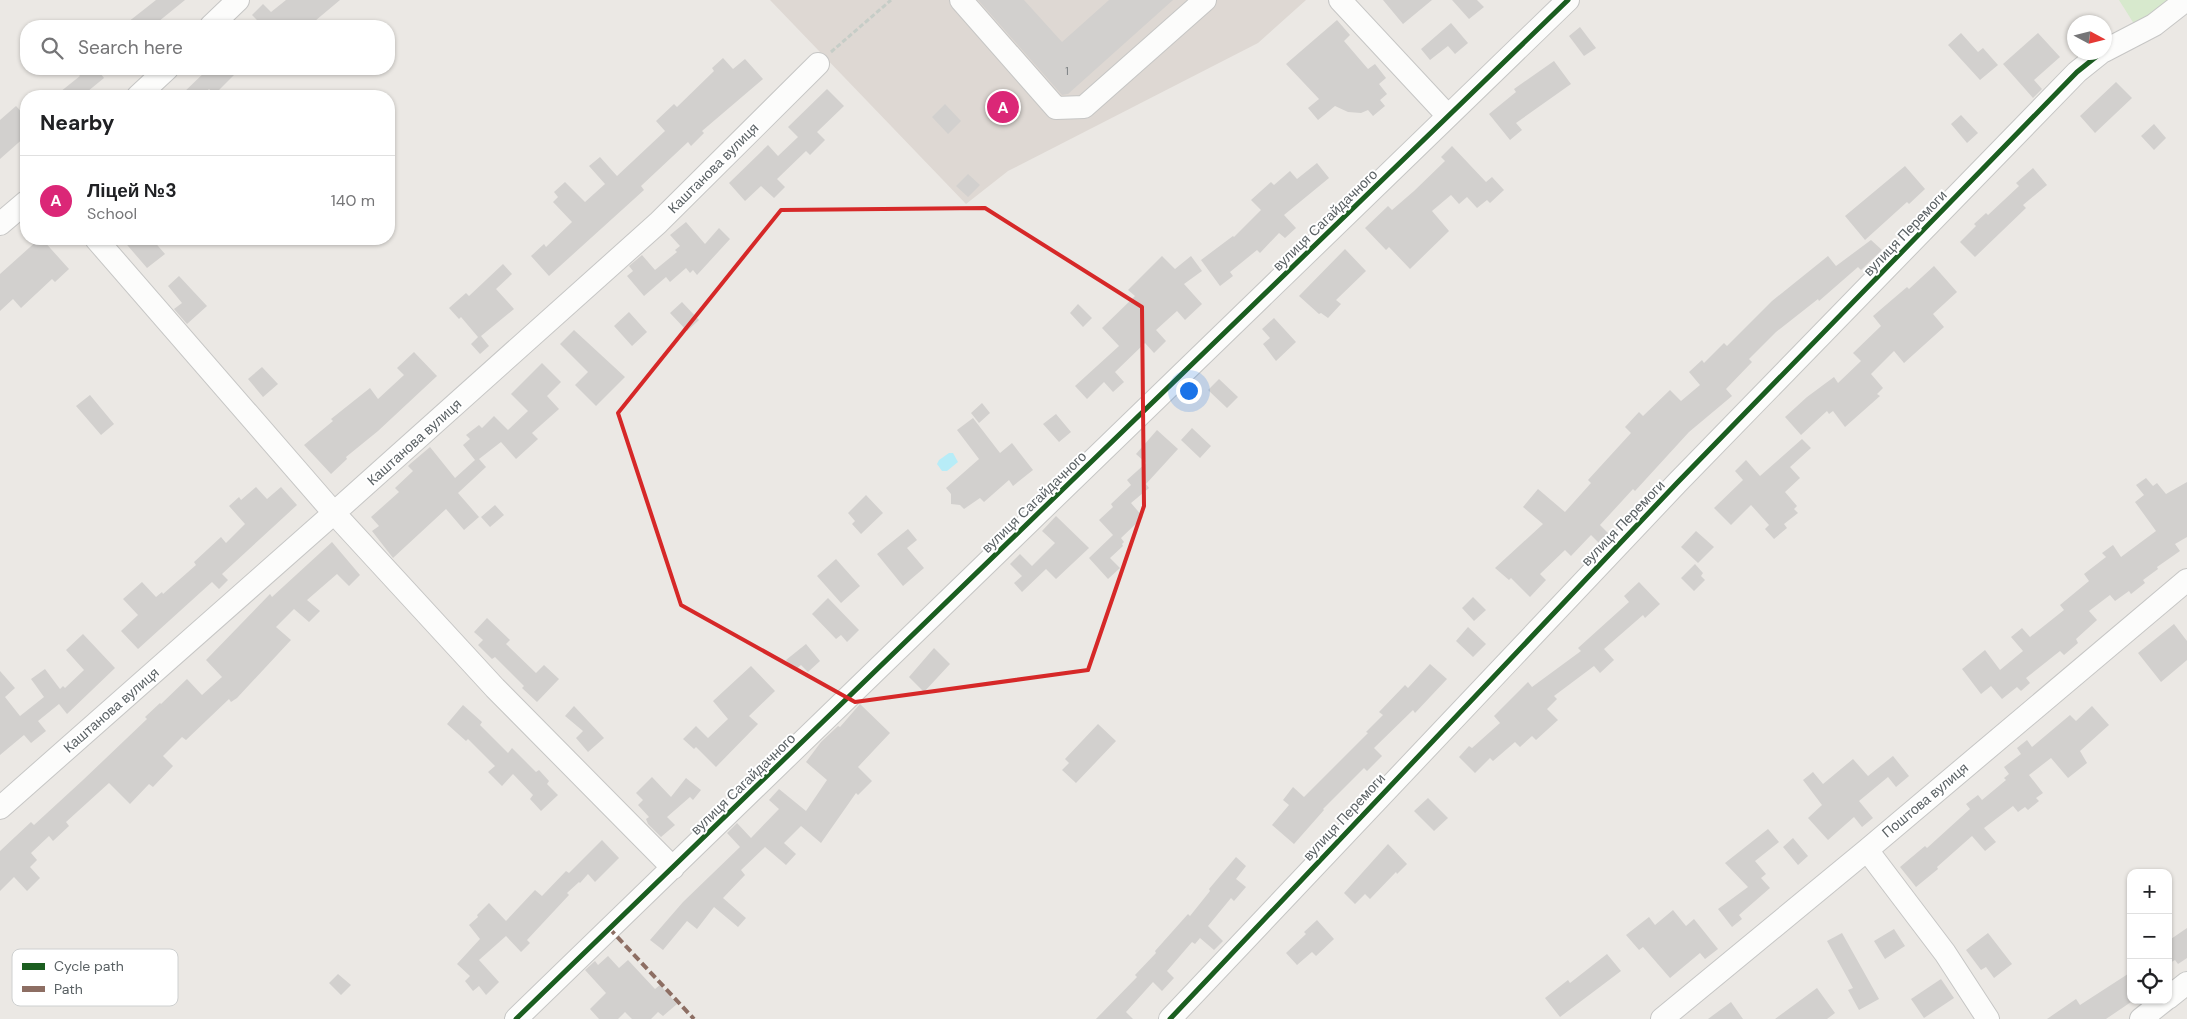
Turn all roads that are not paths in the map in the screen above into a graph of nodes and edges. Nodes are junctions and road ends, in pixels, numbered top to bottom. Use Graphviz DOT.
graph roads {
  1 [pos="238,0"];
  2 [pos="962,0"];
  3 [pos="1205,0"];
  4 [pos="1340,0"];
  5 [pos="1568,0"];
  6 [pos="2186,0"];
  7 [pos="217,20"];
  8 [pos="2112,47"];
  9 [pos="2093,60"];
  10 [pos="818,64"];
  11 [pos="161,75"];
  12 [pos="144,90"];
  13 [pos="1448,116"];
  14 [pos="20,207"];
  15 [pos="0,224"];
  16 [pos="101,245"];
  17 [pos="334,513"];
  18 [pos="2187,580"];
  19 [pos="0,808"];
  20 [pos="1867,850"];
  21 [pos="673,868"];
  22 [pos="2187,983"];
  23 [pos="2172,995"];
  24 [pos="2160,1004"];
  25 [pos="516,1019"];
  26 [pos="1170,1019"];
  27 [pos="1662,1019"];
  28 [pos="1988,1019"];
  29 [pos="2142,1019"];
  1 -- 7 [label="street"];
  2 -- 3 [label="street"];
  4 -- 13 [label="street"];
  5 -- 13 [label="street, вулиця Сагайдачного"];
  6 -- 8 [label="street, вулиця Перемоги"];
  9 -- 26 [label="street, вулиця Перемоги"];
  10 -- 17 [label="street, Каштанова вулиця"];
  11 -- 12 [label="street"];
  13 -- 21 [label="street, вулиця Сагайдачного"];
  14 -- 15 [label="street"];
  16 -- 17 [label="street"];
  17 -- 19 [label="street, Каштанова вулиця"];
  17 -- 21 [label="street"];
  18 -- 20 [label="street, Поштова вулиця"];
  20 -- 27 [label="street, Поштова вулиця"];
  20 -- 28 [label="street"];
  21 -- 25 [label="street, вулиця Сагайдачного"];
  22 -- 23 [label="street"];
  24 -- 29 [label="street"];
}
